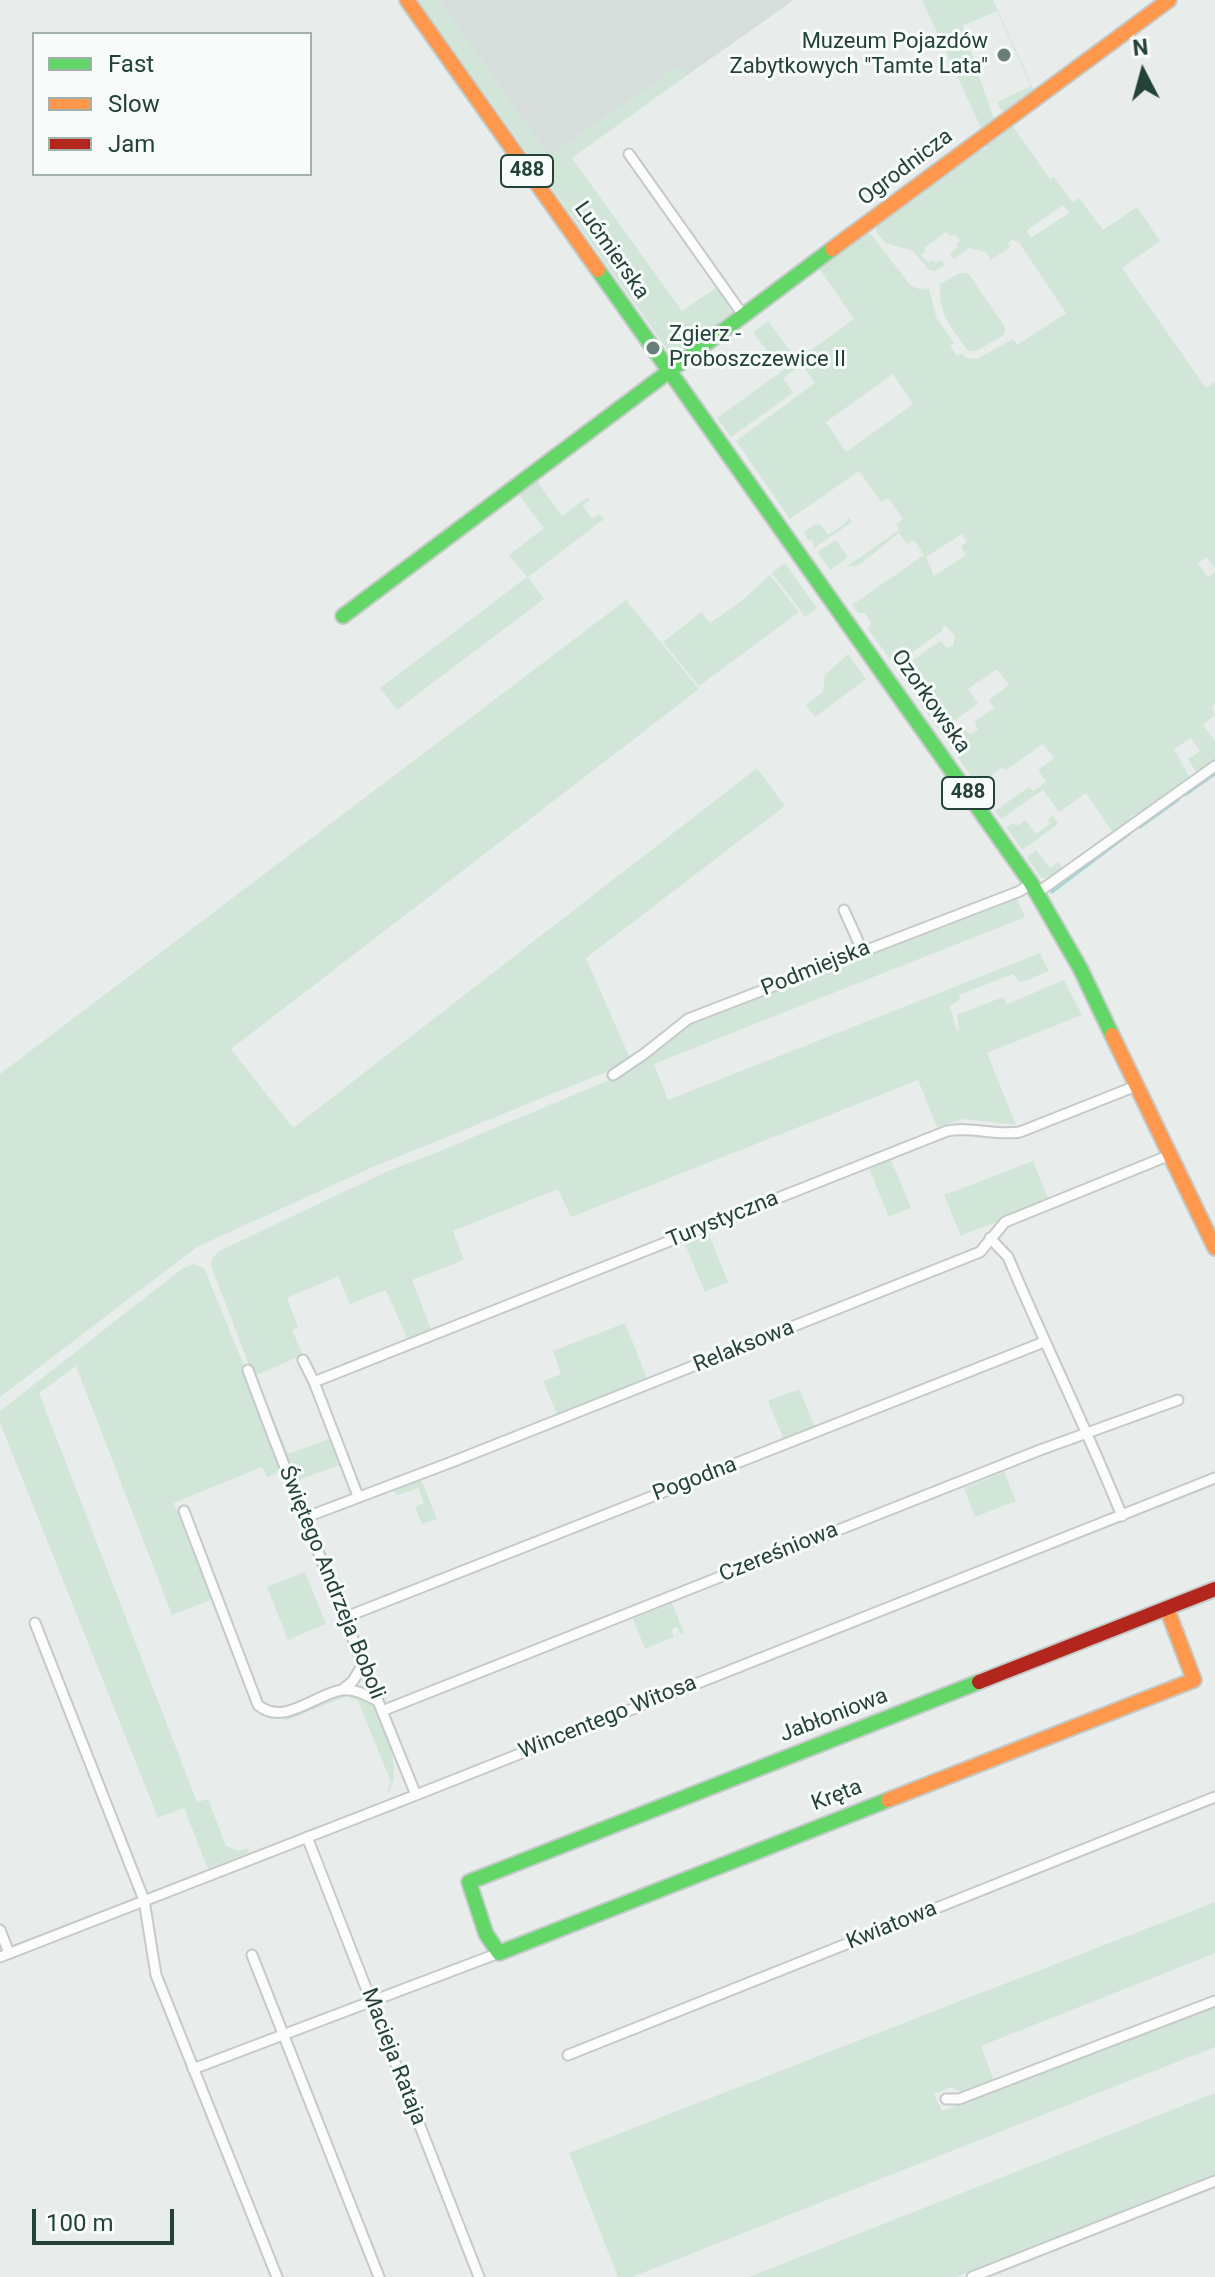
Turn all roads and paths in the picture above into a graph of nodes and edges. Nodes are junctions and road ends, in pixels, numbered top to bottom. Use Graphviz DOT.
graph roads {
  1 [pos="407,0"];
  2 [pos="1169,0"];
  3 [pos="629,154"];
  4 [pos="743,315"];
  5 [pos="668,370"];
  6 [pos="343,616"];
  7 [pos="1215,766"];
  8 [pos="1034,888"];
  9 [pos="844,910"];
  10 [pos="862,950"];
  11 [pos="613,1075"];
  12 [pos="1136,1086"];
  13 [pos="1170,1155"];
  14 [pos="990,1238"];
  15 [pos="1215,1248"];
  16 [pos="1044,1342"];
  17 [pos="303,1360"];
  18 [pos="248,1370"];
  19 [pos="314,1382"];
  20 [pos="1178,1400"];
  21 [pos="1085,1433"];
  22 [pos="1215,1478"];
  23 [pos="358,1496"];
  24 [pos="184,1511"];
  25 [pos="1122,1516"];
  26 [pos="304,1518"];
  27 [pos="1215,1589"];
  28 [pos="1167,1609"];
  29 [pos="346,1617"];
  30 [pos="35,1623"];
  31 [pos="364,1662"];
  32 [pos="342,1690"];
  33 [pos="380,1706"];
  34 [pos="416,1795"];
  35 [pos="1215,1797"];
  36 [pos="307,1837"];
  37 [pos="144,1900"];
  38 [pos="0,1930"];
  39 [pos="499,1953"];
  40 [pos="4,1955"];
  41 [pos="252,1955"];
  42 [pos="1215,2001"];
  43 [pos="373,2003"];
  44 [pos="284,2036"];
  45 [pos="568,2055"];
  46 [pos="193,2069"];
  47 [pos="946,2099"];
  48 [pos="1215,2181"];
  49 [pos="277,2277"];
  50 [pos="379,2277"];
  51 [pos="479,2277"];
  52 [pos="972,2277"];
  1 -- 5 [label="street, Lućmierska / 488"];
  2 -- 4 [label="street, Ogrodnicza"];
  3 -- 4 [label="street"];
  4 -- 5 [label="street, Ogrodnicza"];
  5 -- 6 [label="street, Ogrodnicza"];
  5 -- 8 [label="street, Ozorkowska / 488"];
  7 -- 8 [label="street, Podmiejska"];
  8 -- 10 [label="street, Podmiejska"];
  8 -- 12 [label="street, Ozorkowska / 488"];
  9 -- 10 [label="street"];
  10 -- 11 [label="street, Podmiejska"];
  12 -- 13 [label="street, Ozorkowska / 488"];
  12 -- 19 [label="street, Turystyczna"];
  13 -- 14 [label="street, Relaksowa"];
  13 -- 15 [label="street, Ozorkowska / 488"];
  14 -- 16 [label="street"];
  14 -- 23 [label="street, Relaksowa"];
  16 -- 21 [label="street"];
  16 -- 29 [label="street, Pogodna"];
  17 -- 19 [label="street"];
  18 -- 26 [label="street, Świętego Andrzeja Boboli"];
  19 -- 23 [label="street"];
  20 -- 21 [label="street, Czereśniowa"];
  21 -- 25 [label="street"];
  21 -- 33 [label="street, Czereśniowa"];
  22 -- 25 [label="street, Wincentego Witosa"];
  23 -- 26 [label="street, Relaksowa"];
  24 -- 32 [label="street"];
  25 -- 34 [label="street, Wincentego Witosa"];
  26 -- 29 [label="street, Świętego Andrzeja Boboli"];
  27 -- 28 [label="street, Jabłoniowa"];
  28 -- 39 [label="street, Kręta"];
  28 -- 39 [label="street, Jabłoniowa"];
  29 -- 31 [label="street, Świętego Andrzeja Boboli"];
  30 -- 37 [label="street"];
  31 -- 32 [label="street"];
  31 -- 33 [label="street, Świętego Andrzeja Boboli"];
  32 -- 33 [label="street"];
  33 -- 34 [label="street, Świętego Andrzeja Boboli"];
  34 -- 36 [label="street, Wincentego Witosa"];
  35 -- 45 [label="street, Kwiatowa"];
  36 -- 37 [label="street, Wincentego Witosa"];
  36 -- 43 [label="street, Macieja Rataja"];
  37 -- 40 [label="street, Wincentego Witosa"];
  37 -- 46 [label="street"];
  38 -- 40 [label="street"];
  39 -- 43 [label="street"];
  41 -- 44 [label="street"];
  42 -- 47 [label="street"];
  43 -- 44 [label="street"];
  43 -- 51 [label="street, Macieja Rataja"];
  44 -- 46 [label="street"];
  44 -- 50 [label="street"];
  46 -- 49 [label="street"];
  48 -- 52 [label="street"];
}
